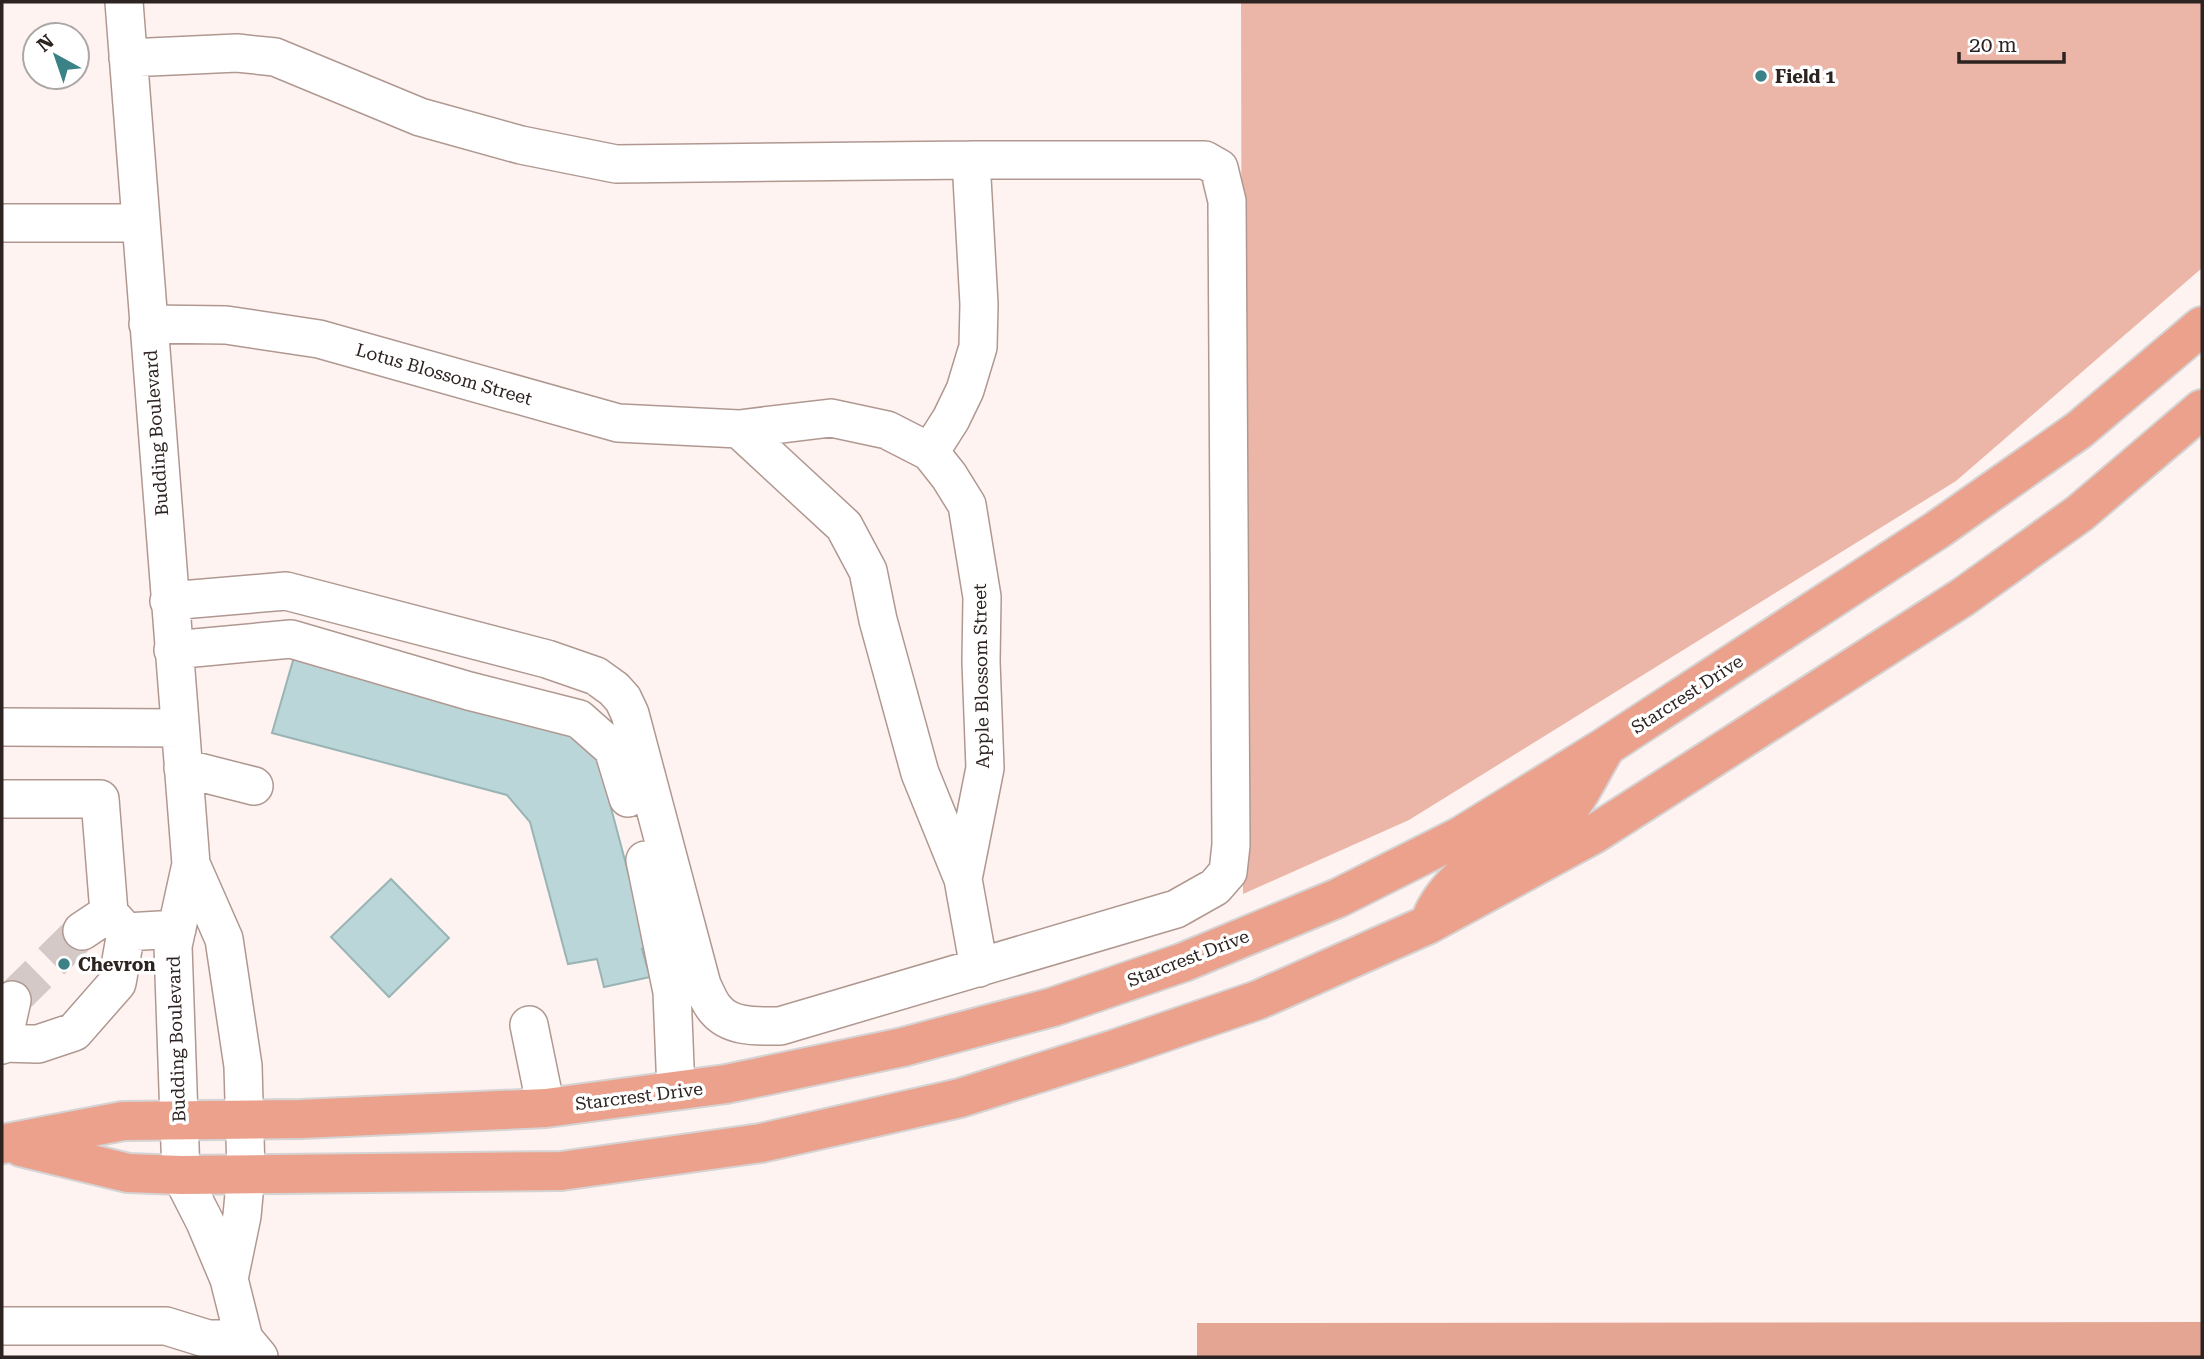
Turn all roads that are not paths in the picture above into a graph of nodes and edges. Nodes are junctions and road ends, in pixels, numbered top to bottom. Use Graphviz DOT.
graph roads {
  1 [pos="124,2"];
  2 [pos="128,58"];
  3 [pos="971,160"];
  4 [pos="2,223"];
  5 [pos="140,223"];
  6 [pos="148,324"];
  7 [pos="2202,326"];
  8 [pos="2202,409"];
  9 [pos="739,429"];
  10 [pos="930,452"];
  11 [pos="169,601"];
  12 [pos="173,650"];
  13 [pos="2,727"];
  14 [pos="180,728"];
  15 [pos="1605,747"];
  16 [pos="183,768"];
  17 [pos="254,786"];
  18 [pos="2,799"];
  19 [pos="191,864"];
  20 [pos="963,879"];
  21 [pos="106,925"];
  22 [pos="1427,925"];
  23 [pos="177,929"];
  24 [pos="979,968"];
  25 [pos="12,1000"];
  26 [pos="528,1025"];
  27 [pos="2,1044"];
  28 [pos="676,1091"];
  29 [pos="547,1108"];
  30 [pos="245,1118"];
  31 [pos="179,1119"];
  32 [pos="5,1144"];
  33 [pos="246,1173"];
  34 [pos="181,1175"];
  35 [pos="229,1279"];
  36 [pos="2,1326"];
  37 [pos="251,1348"];
  1 -- 2 [label="street, Budding Boulevard"];
  2 -- 3 [label="street"];
  2 -- 5 [label="street, Budding Boulevard"];
  3 -- 10 [label="street"];
  3 -- 24 [label="street"];
  4 -- 5 [label="street"];
  5 -- 6 [label="street, Budding Boulevard"];
  6 -- 9 [label="street, Lotus Blossom Street"];
  6 -- 11 [label="street, Budding Boulevard"];
  7 -- 15 [label="main road, Starcrest Drive"];
  8 -- 22 [label="main road, Starcrest Drive"];
  9 -- 10 [label="street, Lotus Blossom Street"];
  9 -- 20 [label="street, Apple Blossom Street"];
  10 -- 20 [label="street, Apple Blossom Street"];
  11 -- 12 [label="street, Budding Boulevard"];
  11 -- 24 [label="street"];
  12 -- 14 [label="street, Budding Boulevard"];
  12 -- 28 [label="street"];
  13 -- 14 [label="street"];
  14 -- 16 [label="street, Budding Boulevard"];
  15 -- 22 [label="main road"];
  15 -- 28 [label="main road, Starcrest Drive"];
  16 -- 17 [label="street"];
  16 -- 19 [label="street, Budding Boulevard"];
  18 -- 21 [label="street"];
  19 -- 23 [label="street, Budding Boulevard"];
  19 -- 30 [label="street, Budding Boulevard"];
  20 -- 24 [label="street, Apple Blossom Street"];
  21 -- 23 [label="street"];
  21 -- 27 [label="street"];
  22 -- 33 [label="main road, Starcrest Drive"];
  23 -- 31 [label="street, Budding Boulevard"];
  25 -- 27 [label="street"];
  26 -- 29 [label="street"];
  28 -- 29 [label="main road, Starcrest Drive"];
  29 -- 30 [label="main road, Starcrest Drive"];
  30 -- 31 [label="main road, Starcrest Drive"];
  30 -- 33 [label="street, Budding Boulevard"];
  31 -- 32 [label="main road, Starcrest Drive"];
  31 -- 34 [label="street, Budding Boulevard"];
  32 -- 34 [label="main road, Starcrest Drive"];
  33 -- 34 [label="main road, Starcrest Drive"];
  33 -- 35 [label="street, Budding Boulevard"];
  34 -- 35 [label="street"];
  35 -- 37 [label="street"];
  36 -- 37 [label="street"];
}
